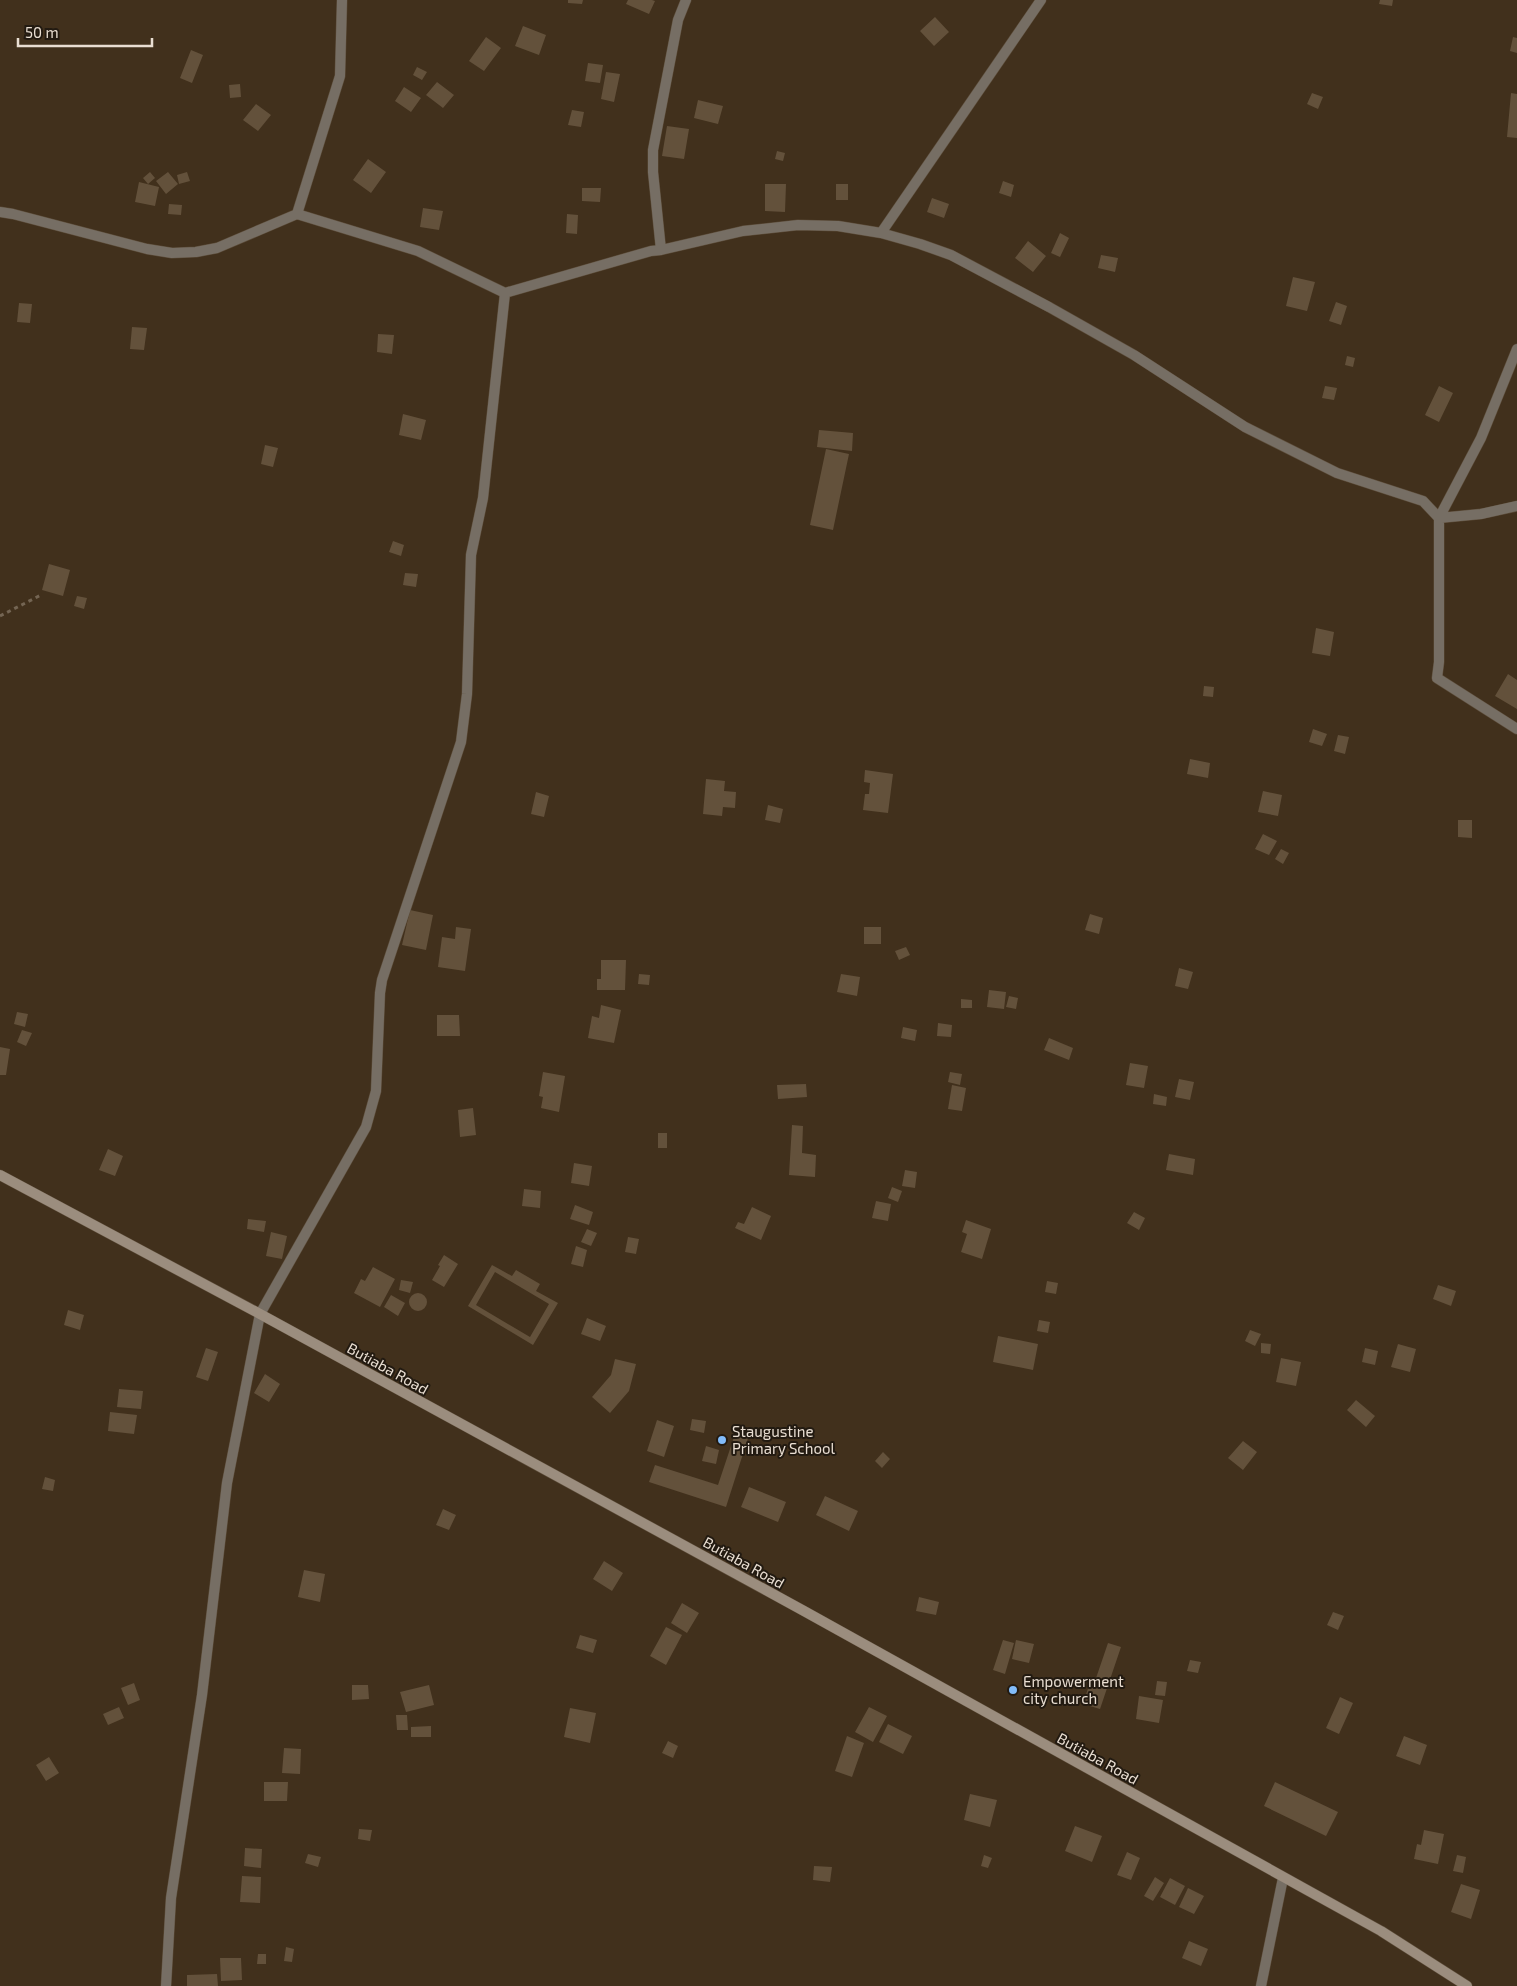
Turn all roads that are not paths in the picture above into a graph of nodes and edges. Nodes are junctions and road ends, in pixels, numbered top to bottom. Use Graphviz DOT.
graph roads {
  1 [pos="342,0"];
  2 [pos="686,0"];
  3 [pos="1041,0"];
  4 [pos="0,212"];
  5 [pos="297,214"];
  6 [pos="881,233"];
  7 [pos="661,250"];
  8 [pos="505,293"];
  9 [pos="1517,349"];
  10 [pos="1517,506"];
  11 [pos="1439,518"];
  12 [pos="1517,729"];
  13 [pos="0,1175"];
  14 [pos="260,1314"];
  15 [pos="1283,1878"];
  16 [pos="166,1986"];
  17 [pos="1262,1986"];
  18 [pos="1467,1986"];
  1 -- 5 [label="street"];
  2 -- 7 [label="street"];
  3 -- 6 [label="street"];
  4 -- 5 [label="street"];
  5 -- 8 [label="street"];
  6 -- 7 [label="street"];
  6 -- 11 [label="street"];
  7 -- 8 [label="street"];
  8 -- 14 [label="street"];
  9 -- 11 [label="street"];
  10 -- 11 [label="street"];
  11 -- 12 [label="street"];
  13 -- 14 [label="main road, Butiaba Road"];
  14 -- 15 [label="main road, Butiaba Road"];
  14 -- 16 [label="street"];
  15 -- 17 [label="street"];
  15 -- 18 [label="main road, Butiaba Road"];
}
